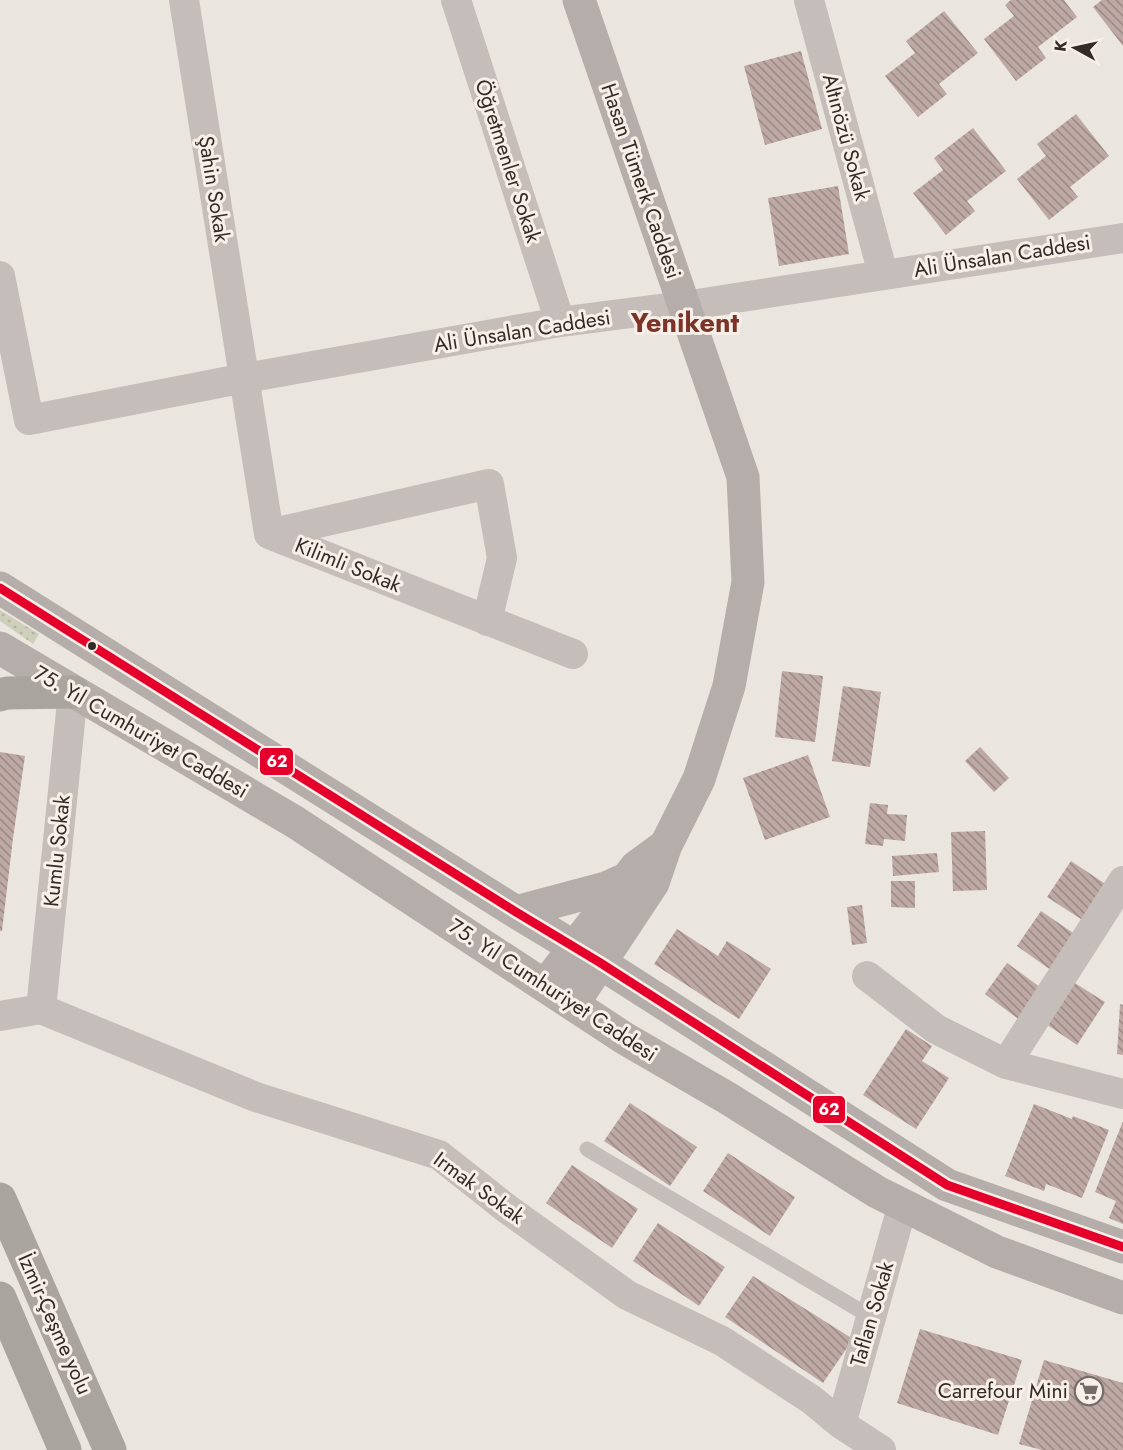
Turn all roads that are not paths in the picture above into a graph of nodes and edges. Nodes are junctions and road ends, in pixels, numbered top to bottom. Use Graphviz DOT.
graph roads {
  1 [pos="184,0"];
  2 [pos="456,0"];
  3 [pos="579,0"];
  4 [pos="809,0"];
  5 [pos="1123,238"];
  6 [pos="883,274"];
  7 [pos="1,282"];
  8 [pos="684,306"];
  9 [pos="560,322"];
  10 [pos="244,378"];
  11 [pos="269,534"];
  12 [pos="0,588"];
  13 [pos="487,621"];
  14 [pos="0,648"];
  15 [pos="573,654"];
  16 [pos="73,692"];
  17 [pos="0,695"];
  18 [pos="666,845"];
  19 [pos="628,878"];
  20 [pos="1123,881"];
  21 [pos="516,912"];
  22 [pos="587,955"];
  23 [pos="867,976"];
  24 [pos="545,986"];
  25 [pos="573,1004"];
  26 [pos="41,1009"];
  27 [pos="0,1016"];
  28 [pos="1006,1064"];
  29 [pos="1123,1094"];
  30 [pos="587,1149"];
  31 [pos="0,1199"];
  32 [pos="903,1204"];
  33 [pos="1123,1247"];
  34 [pos="0,1298"];
  35 [pos="1123,1298"];
  36 [pos="871,1317"];
  37 [pos="841,1424"];
  38 [pos="65,1450"];
  39 [pos="110,1450"];
  40 [pos="881,1450"];
  1 -- 10 [label="street, Şahin Sokak"];
  2 -- 9 [label="street, Öğretmenler Sokak"];
  3 -- 8 [label="street, Hasan Tümerk Caddesi"];
  4 -- 6 [label="street, Altınözü Sokak"];
  5 -- 6 [label="street, Ali Ünsalan Caddesi"];
  6 -- 8 [label="street, Ali Ünsalan Caddesi"];
  7 -- 10 [label="street, Ali Ünsalan Caddesi"];
  8 -- 9 [label="street, Ali Ünsalan Caddesi"];
  8 -- 18 [label="street, Hasan Tümerk Caddesi"];
  9 -- 10 [label="street, Ali Ünsalan Caddesi"];
  10 -- 11 [label="street, Kilimli Sokak"];
  11 -- 13 [label="street, Kilimli Sokak"];
  11 -- 13 [label="street"];
  12 -- 21 [label="street, 75. Yıl Cumhuriyet Caddesi"];
  13 -- 15 [label="street, Kilimli Sokak"];
  14 -- 16 [label="street, 75. Yıl Cumhuriyet Caddesi"];
  16 -- 17 [label="highway"];
  16 -- 24 [label="street, 75. Yıl Cumhuriyet Caddesi"];
  16 -- 26 [label="street, Kumlu Sokak"];
  18 -- 19 [label="street"];
  18 -- 22 [label="street, Hasan Tümerk Caddesi"];
  19 -- 21 [label="street"];
  19 -- 22 [label="street"];
  20 -- 28 [label="street"];
  21 -- 22 [label="street, 75. Yıl Cumhuriyet Caddesi"];
  22 -- 24 [label="street"];
  22 -- 25 [label="street"];
  22 -- 33 [label="street, 75. Yıl Cumhuriyet Caddesi"];
  23 -- 28 [label="street"];
  24 -- 25 [label="street, 75. Yıl Cumhuriyet Caddesi"];
  25 -- 32 [label="street, 75. Yıl Cumhuriyet Caddesi"];
  26 -- 27 [label="street"];
  26 -- 37 [label="street, Irmak Sokak"];
  28 -- 29 [label="street"];
  30 -- 36 [label="lane"];
  31 -- 39 [label="highway, İzmir-Çeşme yolu"];
  32 -- 35 [label="street, 75. Yıl Cumhuriyet Caddesi"];
  32 -- 36 [label="street, Taflan Sokak"];
  34 -- 38 [label="highway, İzmir-Çeşme yolu"];
  36 -- 37 [label="street, Taflan Sokak"];
  37 -- 40 [label="street, Irmak Sokak"];
}
